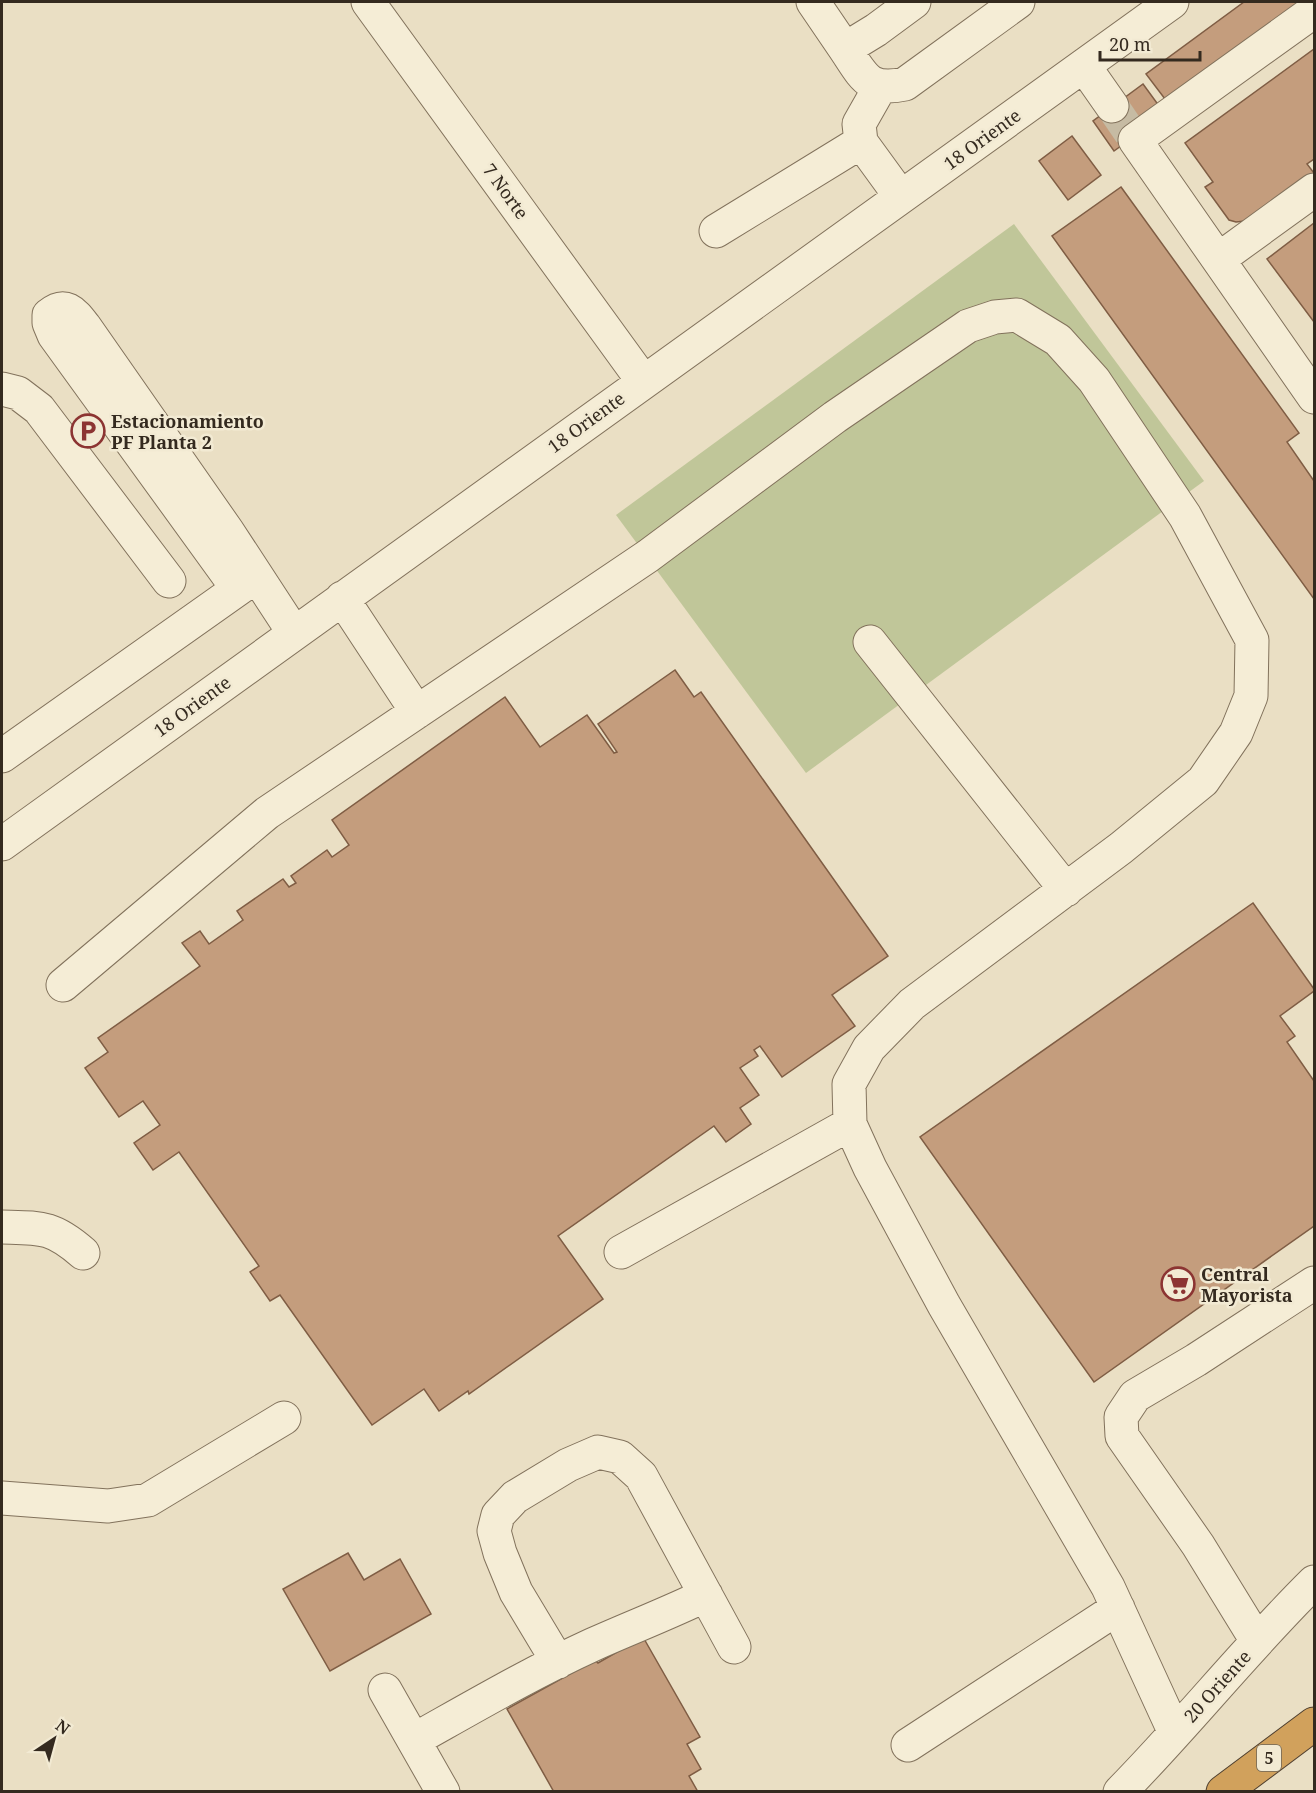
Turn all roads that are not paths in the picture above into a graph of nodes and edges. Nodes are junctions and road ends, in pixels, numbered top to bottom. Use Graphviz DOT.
graph roads {
  1 [pos="368,2"];
  2 [pos="813,2"];
  3 [pos="915,2"];
  4 [pos="1018,2"];
  5 [pos="1172,2"];
  6 [pos="1314,11"];
  7 [pos="845,49"];
  8 [pos="1084,66"];
  9 [pos="880,87"];
  10 [pos="1112,106"];
  11 [pos="861,142"];
  12 [pos="1314,190"];
  13 [pos="900,197"];
  14 [pos="716,231"];
  15 [pos="1219,259"];
  16 [pos="643,381"];
  17 [pos="2,389"];
  18 [pos="1313,390"];
  19 [pos="169,581"];
  20 [pos="247,582"];
  21 [pos="342,598"];
  22 [pos="294,633"];
  23 [pos="870,642"];
  24 [pos="417,712"];
  25 [pos="2,756"];
  26 [pos="2,844"];
  27 [pos="1066,890"];
  28 [pos="63,985"];
  29 [pos="850,1124"];
  30 [pos="2,1227"];
  31 [pos="621,1252"];
  32 [pos="83,1253"];
  33 [pos="1314,1283"];
  34 [pos="284,1418"];
  35 [pos="2,1498"];
  36 [pos="1314,1582"];
  37 [pos="706,1595"];
  38 [pos="1118,1608"];
  39 [pos="1257,1641"];
  40 [pos="734,1647"];
  41 [pos="558,1662"];
  42 [pos="385,1690"];
  43 [pos="1314,1724"];
  44 [pos="1175,1733"];
  45 [pos="414,1740"];
  46 [pos="908,1745"];
  47 [pos="443,1791"];
  48 [pos="1120,1791"];
  49 [pos="1223,1791"];
  1 -- 16 [label="street, 7 Norte"];
  2 -- 7 [label="street"];
  3 -- 7 [label="street"];
  4 -- 9 [label="street"];
  5 -- 8 [label="street, 18 Oriente"];
  6 -- 15 [label="street"];
  7 -- 9 [label="street"];
  8 -- 10 [label="street"];
  8 -- 13 [label="street, 18 Oriente"];
  9 -- 11 [label="street"];
  11 -- 13 [label="street"];
  11 -- 14 [label="street"];
  12 -- 15 [label="street"];
  13 -- 16 [label="street, 18 Oriente"];
  15 -- 18 [label="street"];
  16 -- 21 [label="street, 18 Oriente"];
  17 -- 19 [label="street"];
  20 -- 20 [label="street"];
  20 -- 22 [label="street"];
  20 -- 25 [label="street"];
  21 -- 22 [label="street, 18 Oriente"];
  21 -- 24 [label="street"];
  22 -- 26 [label="street, 18 Oriente"];
  23 -- 27 [label="street"];
  24 -- 27 [label="street"];
  24 -- 28 [label="street"];
  27 -- 29 [label="street"];
  29 -- 31 [label="street"];
  29 -- 38 [label="street"];
  30 -- 32 [label="street"];
  33 -- 39 [label="street"];
  34 -- 35 [label="street"];
  36 -- 39 [label="street, 20 Oriente"];
  37 -- 40 [label="street"];
  37 -- 41 [label="street"];
  37 -- 41 [label="street"];
  38 -- 44 [label="street"];
  38 -- 46 [label="street"];
  39 -- 44 [label="street, 20 Oriente"];
  41 -- 45 [label="street"];
  42 -- 45 [label="street"];
  43 -- 49 [label="highway, 5"];
  44 -- 48 [label="street, 20 Oriente"];
  45 -- 47 [label="street"];
}
